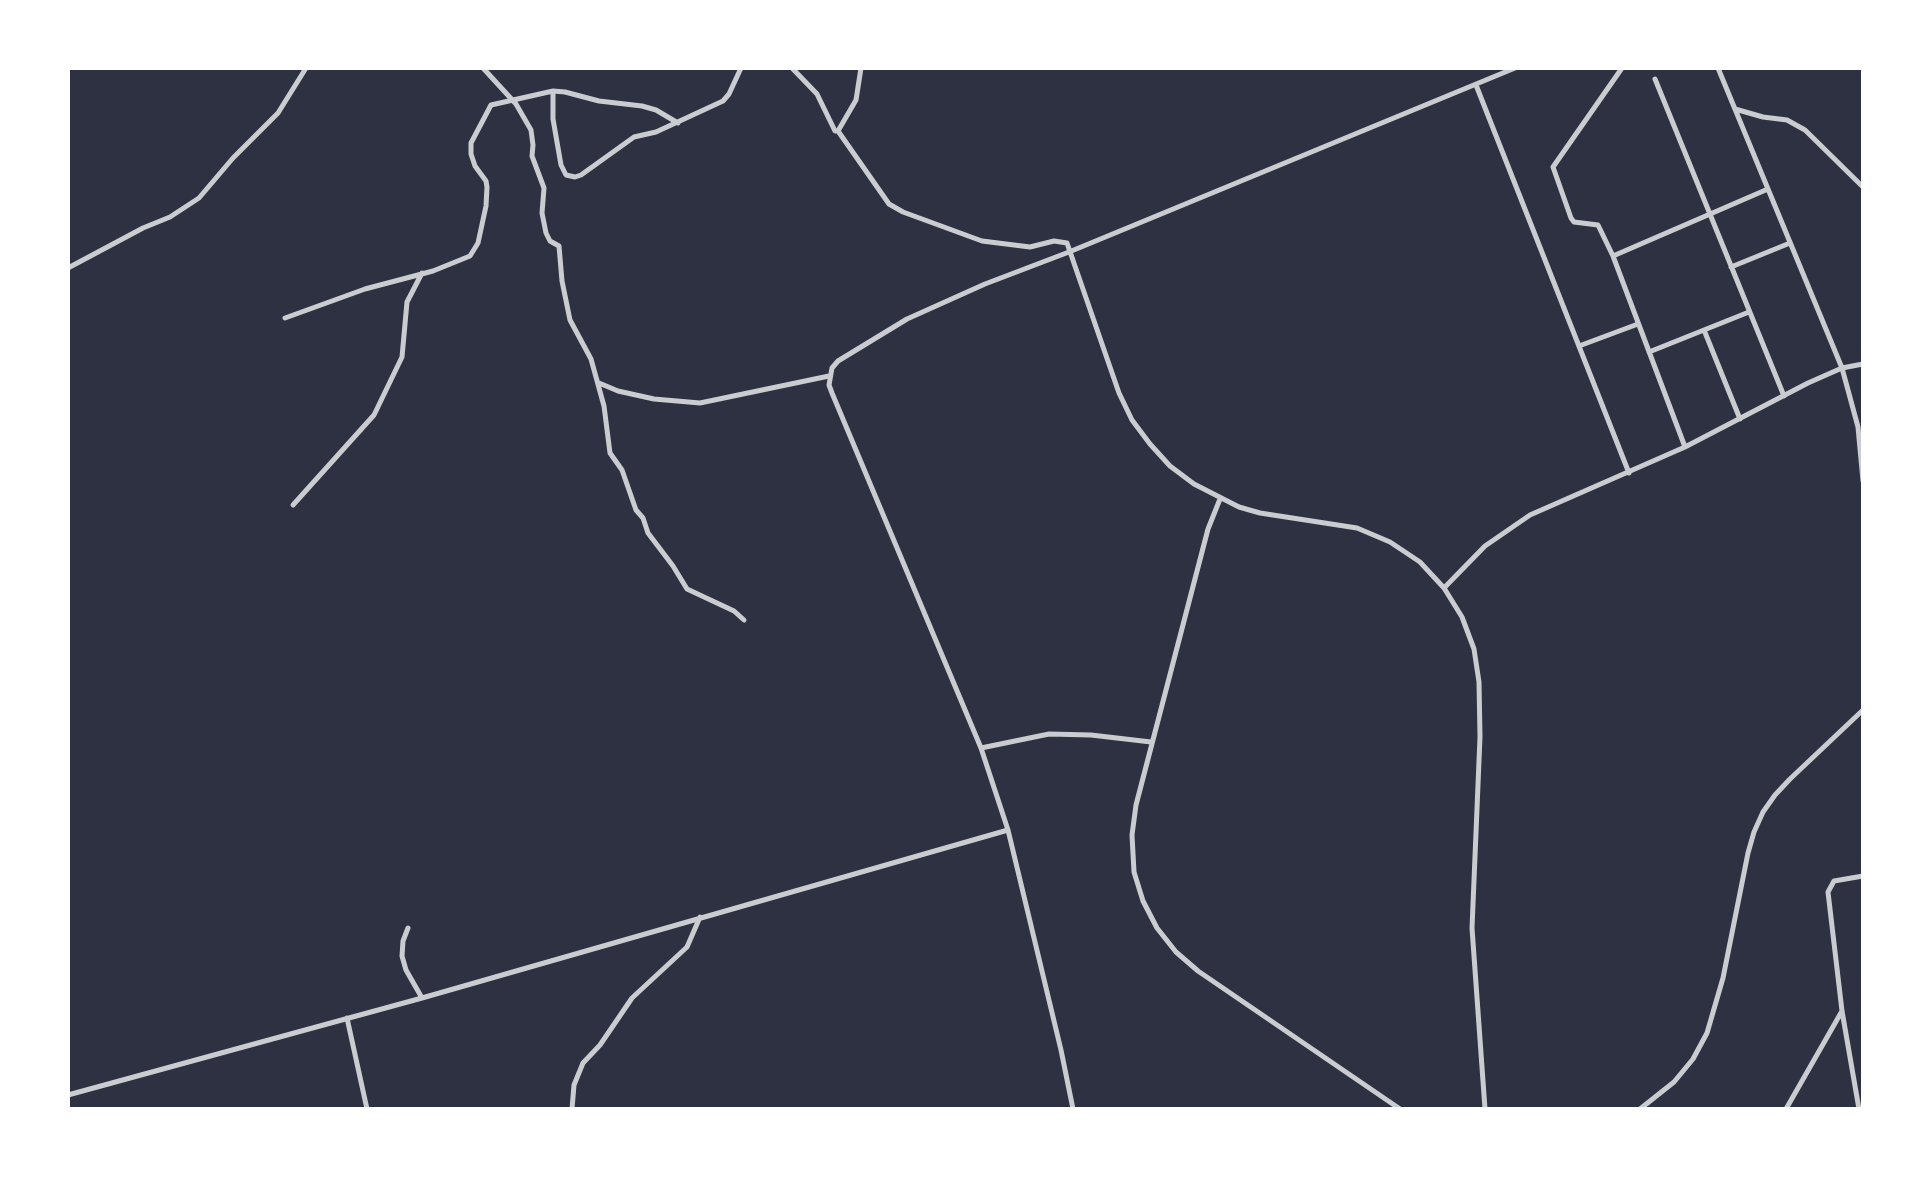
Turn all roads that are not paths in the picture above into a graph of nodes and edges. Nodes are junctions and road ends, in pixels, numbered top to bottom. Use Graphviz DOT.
graph roads {
  1 [pos="306,68"];
  2 [pos="483,68"];
  3 [pos="741,68"];
  4 [pos="792,68"];
  5 [pos="861,68"];
  6 [pos="1515,68"];
  7 [pos="1622,68"];
  8 [pos="1718,68"];
  9 [pos="1655,79"];
  10 [pos="1476,85"];
  11 [pos="553,91"];
  12 [pos="512,99"];
  13 [pos="1735,109"];
  14 [pos="678,123"];
  15 [pos="838,131"];
  16 [pos="1863,187"];
  17 [pos="1768,189"];
  18 [pos="1709,214"];
  19 [pos="1790,243"];
  20 [pos="1069,252"];
  21 [pos="1613,256"];
  22 [pos="1731,267"];
  23 [pos="68,268"];
  24 [pos="422,273"];
  25 [pos="1749,312"];
  26 [pos="285,318"];
  27 [pos="1638,324"];
  28 [pos="1704,330"];
  29 [pos="1579,346"];
  30 [pos="1648,352"];
  31 [pos="1863,364"];
  32 [pos="1842,368"];
  33 [pos="829,376"];
  34 [pos="599,383"];
  35 [pos="1784,396"];
  36 [pos="1740,419"];
  37 [pos="1685,447"];
  38 [pos="1629,473"];
  39 [pos="1863,481"];
  40 [pos="1220,499"];
  41 [pos="293,505"];
  42 [pos="1444,588"];
  43 [pos="744,620"];
  44 [pos="1863,710"];
  45 [pos="1151,742"];
  46 [pos="981,748"];
  47 [pos="1008,830"];
  48 [pos="1863,876"];
  49 [pos="700,917"];
  50 [pos="408,928"];
  51 [pos="422,998"];
  52 [pos="1842,1011"];
  53 [pos="347,1018"];
  54 [pos="68,1095"];
  55 [pos="367,1109"];
  56 [pos="572,1109"];
  57 [pos="1073,1109"];
  58 [pos="1400,1109"];
  59 [pos="1485,1109"];
  60 [pos="1640,1109"];
  61 [pos="1786,1109"];
  62 [pos="1859,1109"];
  1 -- 23 [label="street"];
  2 -- 12 [label="street"];
  3 -- 14 [label="street"];
  4 -- 15 [label="street"];
  5 -- 15 [label="street"];
  6 -- 10 [label="street"];
  7 -- 21 [label="street"];
  8 -- 13 [label="street"];
  9 -- 18 [label="street"];
  10 -- 20 [label="street"];
  10 -- 29 [label="street"];
  11 -- 12 [label="street"];
  11 -- 14 [label="street"];
  11 -- 14 [label="street"];
  12 -- 24 [label="street"];
  12 -- 34 [label="street"];
  13 -- 16 [label="street"];
  13 -- 17 [label="street"];
  15 -- 20 [label="street"];
  17 -- 18 [label="street"];
  17 -- 19 [label="street"];
  18 -- 21 [label="street"];
  18 -- 22 [label="street"];
  19 -- 22 [label="street"];
  19 -- 32 [label="street"];
  20 -- 33 [label="street"];
  20 -- 40 [label="street"];
  21 -- 27 [label="street"];
  22 -- 25 [label="street"];
  24 -- 26 [label="street"];
  24 -- 41 [label="street"];
  25 -- 28 [label="street"];
  25 -- 35 [label="street"];
  27 -- 29 [label="street"];
  27 -- 30 [label="street"];
  28 -- 30 [label="street"];
  28 -- 36 [label="street"];
  29 -- 38 [label="street"];
  30 -- 37 [label="street"];
  31 -- 32 [label="street"];
  32 -- 35 [label="street"];
  32 -- 39 [label="street"];
  33 -- 34 [label="street"];
  33 -- 46 [label="street"];
  34 -- 43 [label="street"];
  35 -- 36 [label="street"];
  36 -- 37 [label="street"];
  37 -- 38 [label="street"];
  38 -- 42 [label="street"];
  40 -- 42 [label="street"];
  40 -- 45 [label="street"];
  42 -- 59 [label="street"];
  44 -- 60 [label="street"];
  45 -- 46 [label="street"];
  45 -- 58 [label="street"];
  46 -- 47 [label="street"];
  47 -- 49 [label="street"];
  47 -- 57 [label="street"];
  48 -- 52 [label="street"];
  49 -- 51 [label="street"];
  49 -- 56 [label="street"];
  50 -- 51 [label="street"];
  51 -- 53 [label="street"];
  52 -- 61 [label="street"];
  52 -- 62 [label="street"];
  53 -- 54 [label="street"];
  53 -- 55 [label="street"];
}
